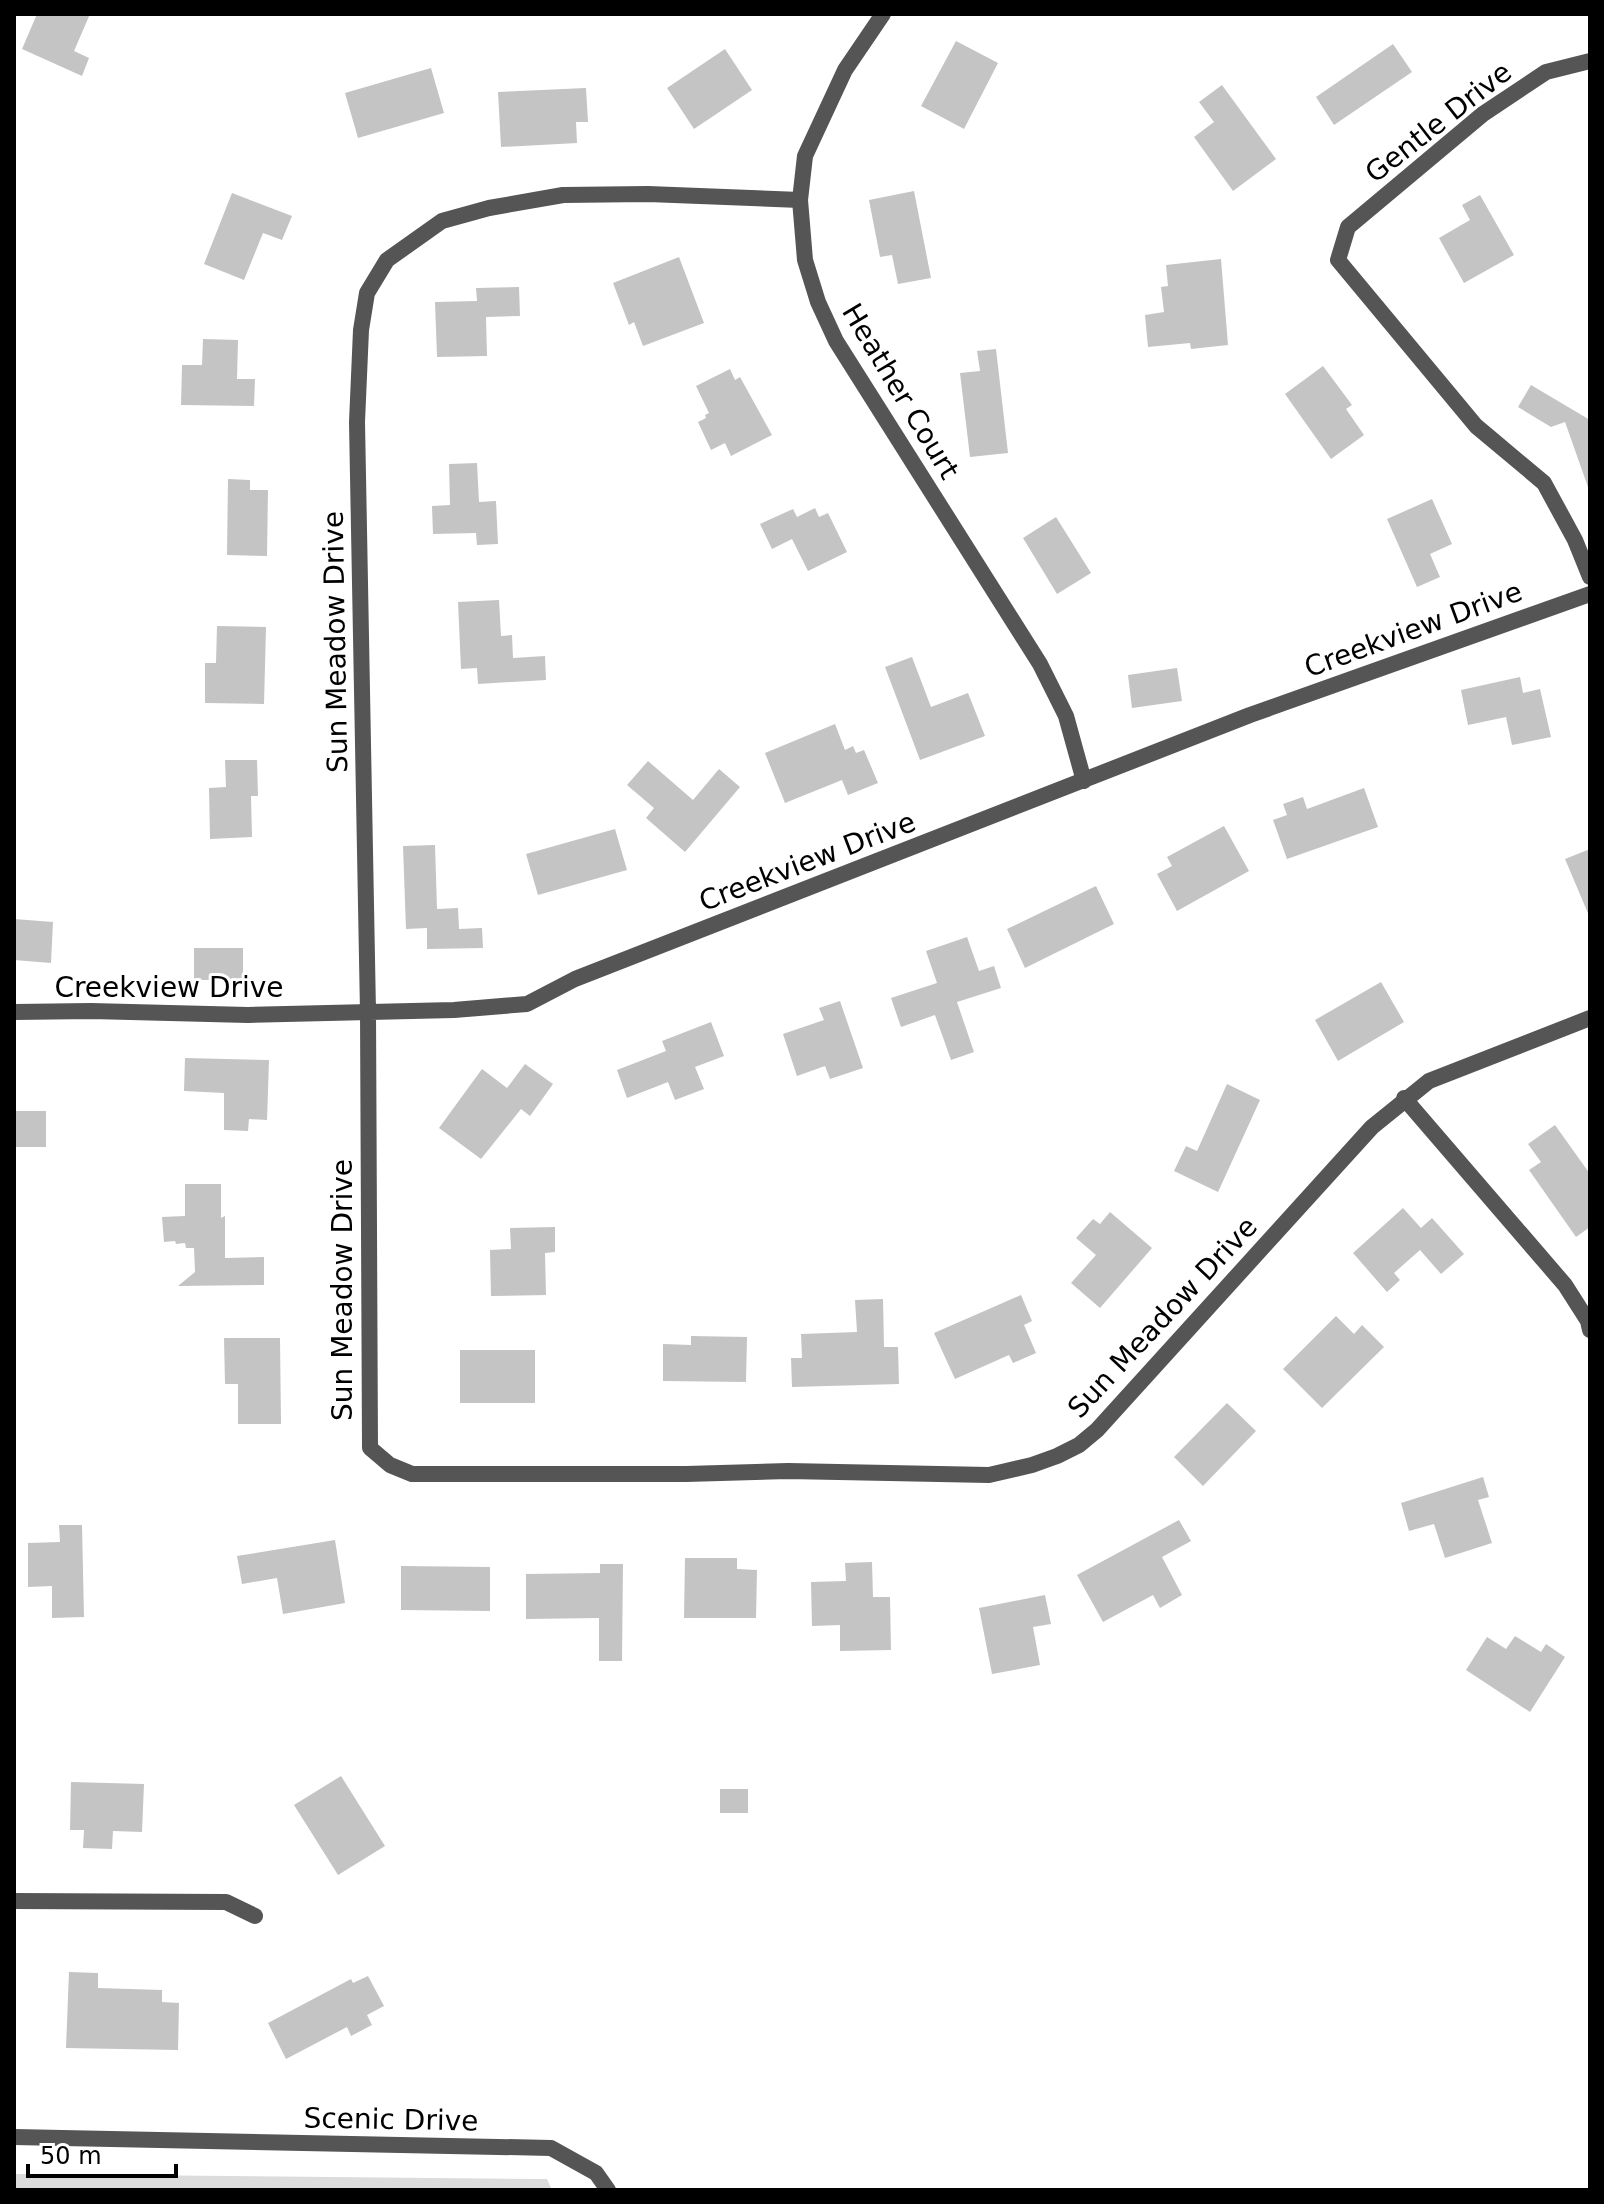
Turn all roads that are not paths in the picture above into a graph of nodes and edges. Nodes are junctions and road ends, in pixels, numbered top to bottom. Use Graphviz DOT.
graph roads {
  1 [pos="883,14"];
  2 [pos="1590,61"];
  3 [pos="800,200"];
  4 [pos="1590,577"];
  5 [pos="1590,594"];
  6 [pos="1084,781"];
  7 [pos="14,1012"];
  8 [pos="368,1012"];
  9 [pos="1590,1018"];
  10 [pos="1404,1098"];
  11 [pos="1590,1330"];
  12 [pos="14,1901"];
  13 [pos="255,1916"];
  14 [pos="14,2137"];
  15 [pos="608,2190"];
  1 -- 3 [label="street, Heather Court"];
  2 -- 4 [label="street, Gentle Drive"];
  3 -- 6 [label="street, Heather Court"];
  3 -- 8 [label="street, Sun Meadow Drive"];
  5 -- 6 [label="street, Creekview Drive"];
  6 -- 8 [label="street, Creekview Drive"];
  7 -- 8 [label="street, Creekview Drive"];
  8 -- 10 [label="street, Sun Meadow Drive"];
  9 -- 10 [label="street, Sun Meadow Drive"];
  10 -- 11 [label="street"];
  12 -- 13 [label="street"];
  14 -- 15 [label="street, Scenic Drive"];
}
